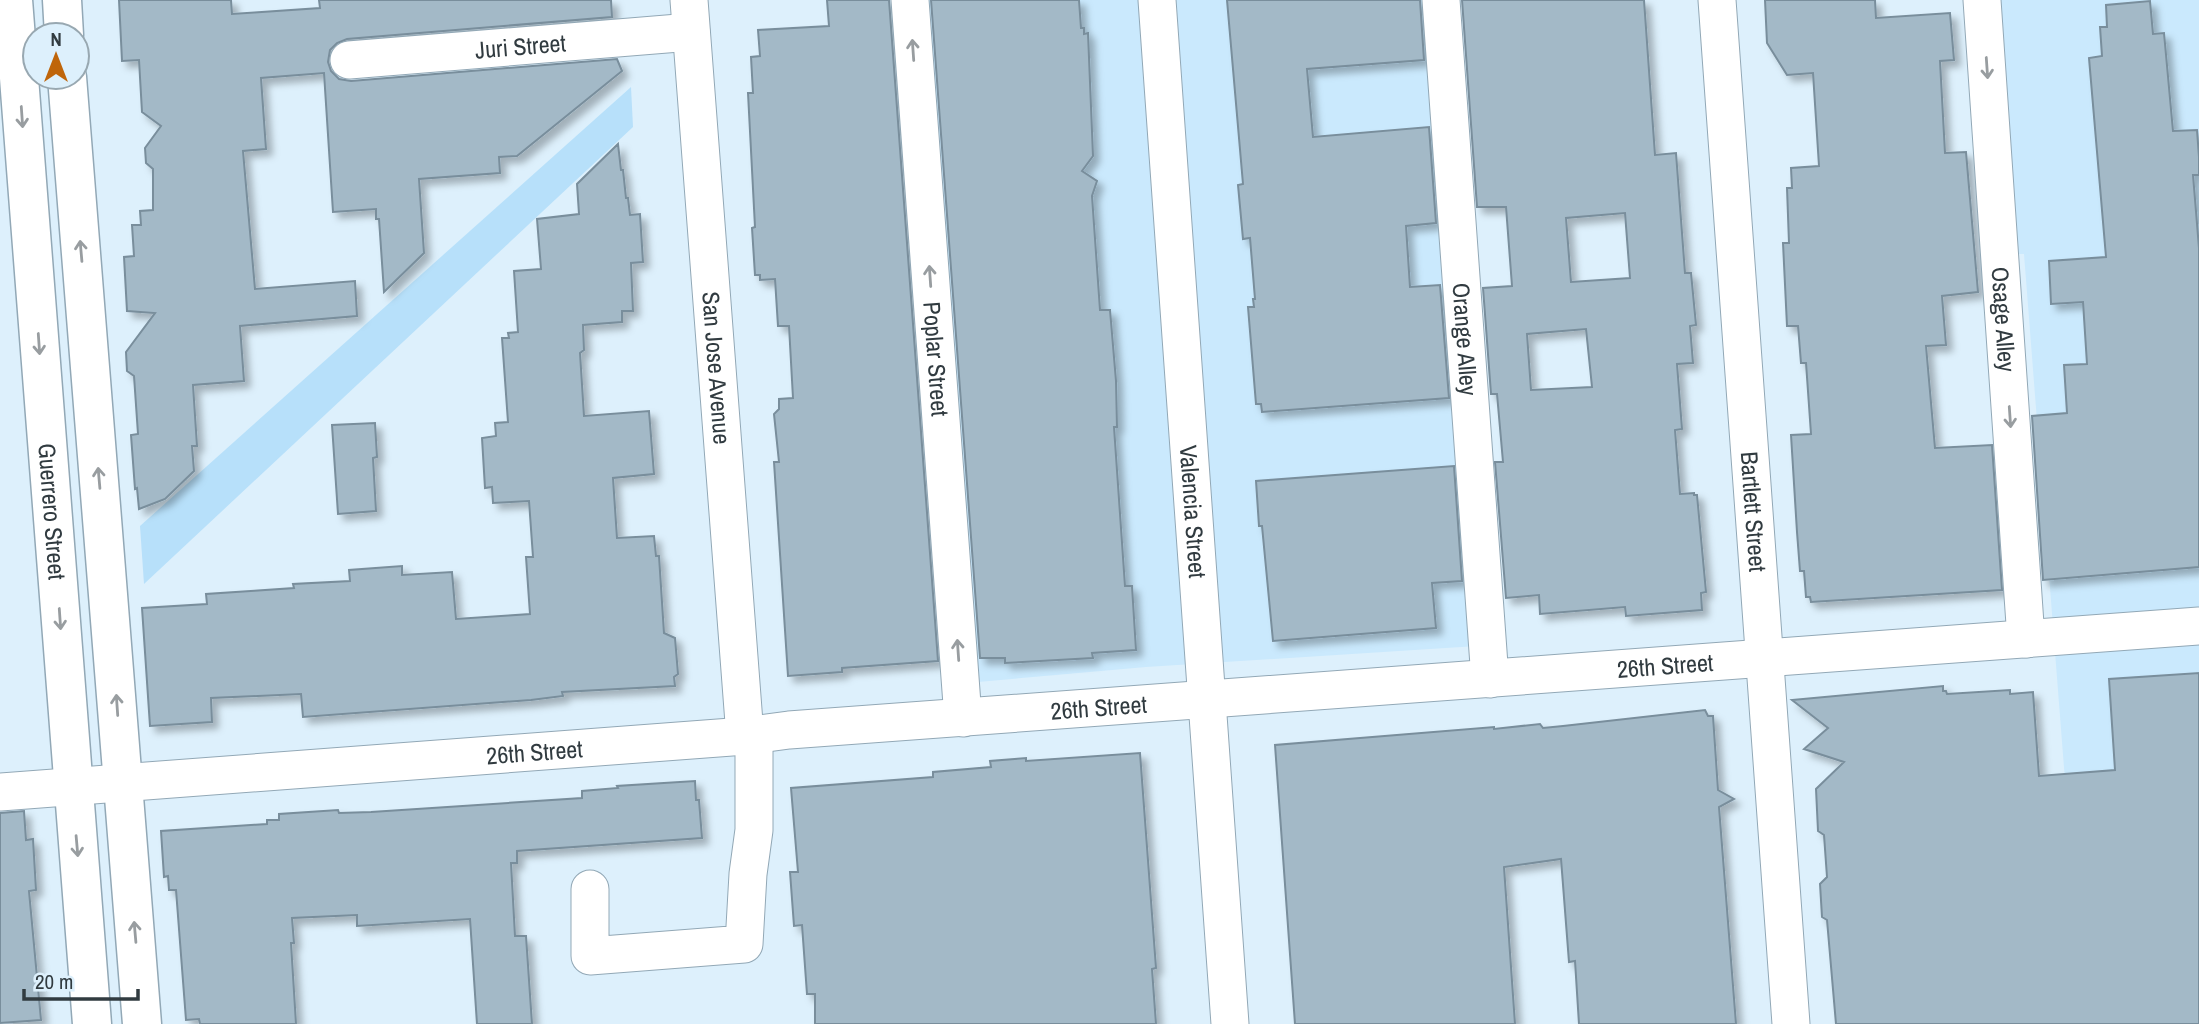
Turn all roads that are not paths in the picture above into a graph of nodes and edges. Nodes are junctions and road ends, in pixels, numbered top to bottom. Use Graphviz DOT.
graph roads {
  1 [pos="13,0"];
  2 [pos="62,0"];
  3 [pos="910,0"];
  4 [pos="1157,0"];
  5 [pos="1441,0"];
  6 [pos="1717,0"];
  7 [pos="1982,0"];
  8 [pos="690,16"];
  9 [pos="63,21"];
  10 [pos="348,60"];
  11 [pos="68,91"];
  12 [pos="2199,626"];
  13 [pos="2026,639"];
  14 [pos="1763,658"];
  15 [pos="1490,679"];
  16 [pos="1206,699"];
  17 [pos="963,718"];
  18 [pos="749,735"];
  19 [pos="123,782"];
  20 [pos="73,786"];
  21 [pos="0,792"];
  22 [pos="590,889"];
  23 [pos="92,1024"];
  24 [pos="142,1024"];
  25 [pos="1230,1024"];
  26 [pos="1791,1024"];
  1 -- 20 [label="main road, Guerrero Street, one-way"];
  2 -- 9 [label="main road"];
  17 -- 3 [label="street, Poplar Street, one-way"];
  4 -- 16 [label="street, Valencia Street"];
  5 -- 15 [label="street, Orange Alley"];
  6 -- 14 [label="street, Bartlett Street"];
  7 -- 13 [label="street, Osage Alley, one-way"];
  8 -- 10 [label="street, Juri Street"];
  8 -- 18 [label="street, San Jose Avenue"];
  19 -- 11 [label="main road, Guerrero Street, one-way"];
  12 -- 13 [label="street, 26th Street"];
  13 -- 14 [label="street, 26th Street"];
  14 -- 15 [label="street, 26th Street"];
  14 -- 26 [label="street, Bartlett Street"];
  15 -- 16 [label="street, 26th Street"];
  16 -- 17 [label="street, 26th Street"];
  16 -- 25 [label="street, Valencia Street"];
  17 -- 18 [label="street, 26th Street"];
  18 -- 19 [label="street, 26th Street"];
  18 -- 22 [label="street, San Jose Avenue"];
  19 -- 20 [label="street, 26th Street"];
  24 -- 19 [label="main road, Guerrero Street, one-way"];
  20 -- 21 [label="street, 26th Street"];
  20 -- 23 [label="main road, Guerrero Street, one-way"];
}
